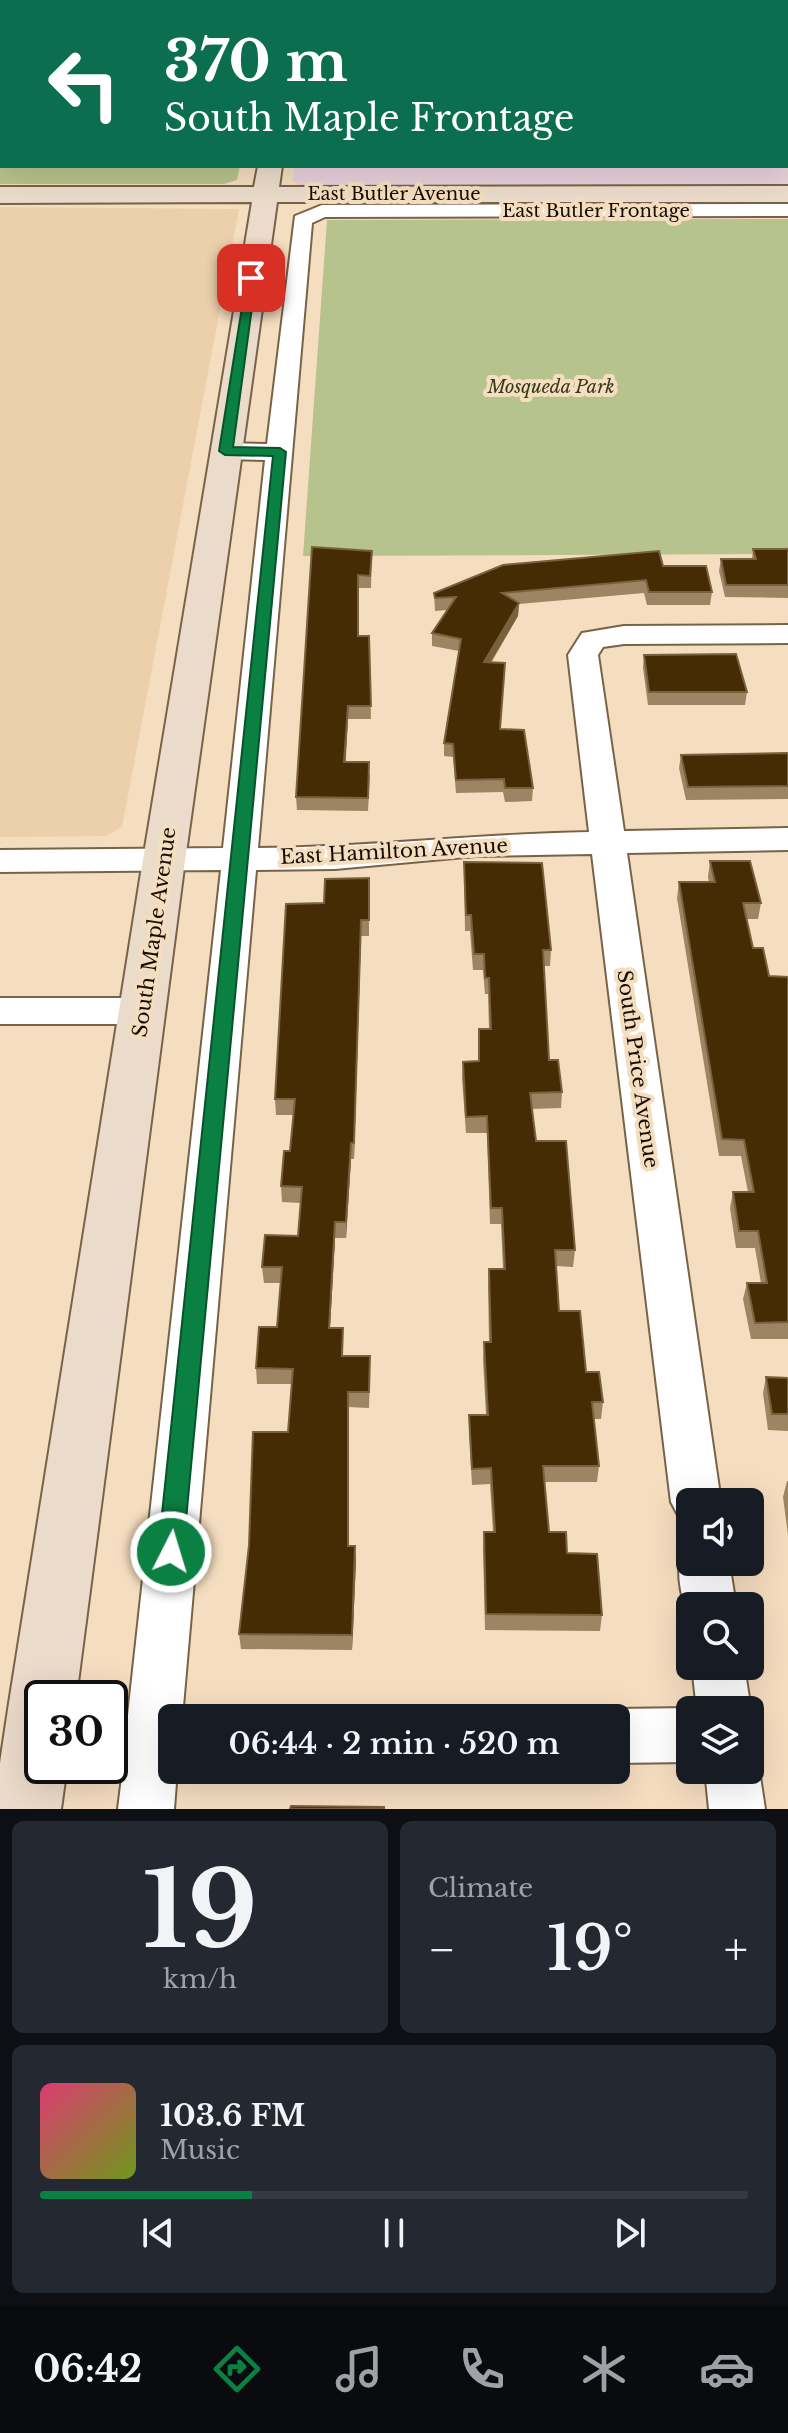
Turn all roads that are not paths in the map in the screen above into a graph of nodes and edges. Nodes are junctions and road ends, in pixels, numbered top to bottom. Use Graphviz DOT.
graph roads {
  1 [pos="267,180"];
  2 [pos="788,194"];
  3 [pos="0,195"];
  4 [pos="788,210"];
  5 [pos="225,451"];
  6 [pos="280,452"];
  7 [pos="788,634"];
  8 [pos="788,839"];
  9 [pos="607,841"];
  10 [pos="237,859"];
  11 [pos="164,860"];
  12 [pos="0,861"];
  13 [pos="0,1011"];
  14 [pos="142,1011"];
  15 [pos="694,1488"];
  16 [pos="40,1680"];
  17 [pos="676,1735"];
  18 [pos="630,1736"];
  19 [pos="145,1742"];
  20 [pos="29,1784"];
  21 [pos="734,1784"];
  22 [pos="27,1809"];
  23 [pos="146,1809"];
  24 [pos="737,1809"];
  1 -- 2 [label="main road, East Butler Avenue"];
  1 -- 3 [label="main road, East Butler Avenue"];
  1 -- 5 [label="main road, South Maple Avenue"];
  4 -- 6 [label="street, East Butler Frontage"];
  5 -- 6 [label="street"];
  5 -- 11 [label="main road, South Maple Avenue"];
  6 -- 10 [label="street"];
  7 -- 9 [label="street, South Price Avenue"];
  8 -- 9 [label="street, East Hamilton Avenue"];
  9 -- 10 [label="street, East Hamilton Avenue"];
  9 -- 15 [label="street, South Price Avenue"];
  10 -- 11 [label="street, East Hamilton Avenue"];
  10 -- 19 [label="street"];
  11 -- 12 [label="street, East Hamilton Avenue"];
  11 -- 14 [label="main road, South Maple Avenue"];
  13 -- 14 [label="street"];
  14 -- 16 [label="main road, South Maple Avenue"];
  17 -- 18 [label="street"];
  19 -- 23 [label="street"];
  20 -- 22 [label="main road, South Maple Avenue"];
  21 -- 24 [label="street"];
}
